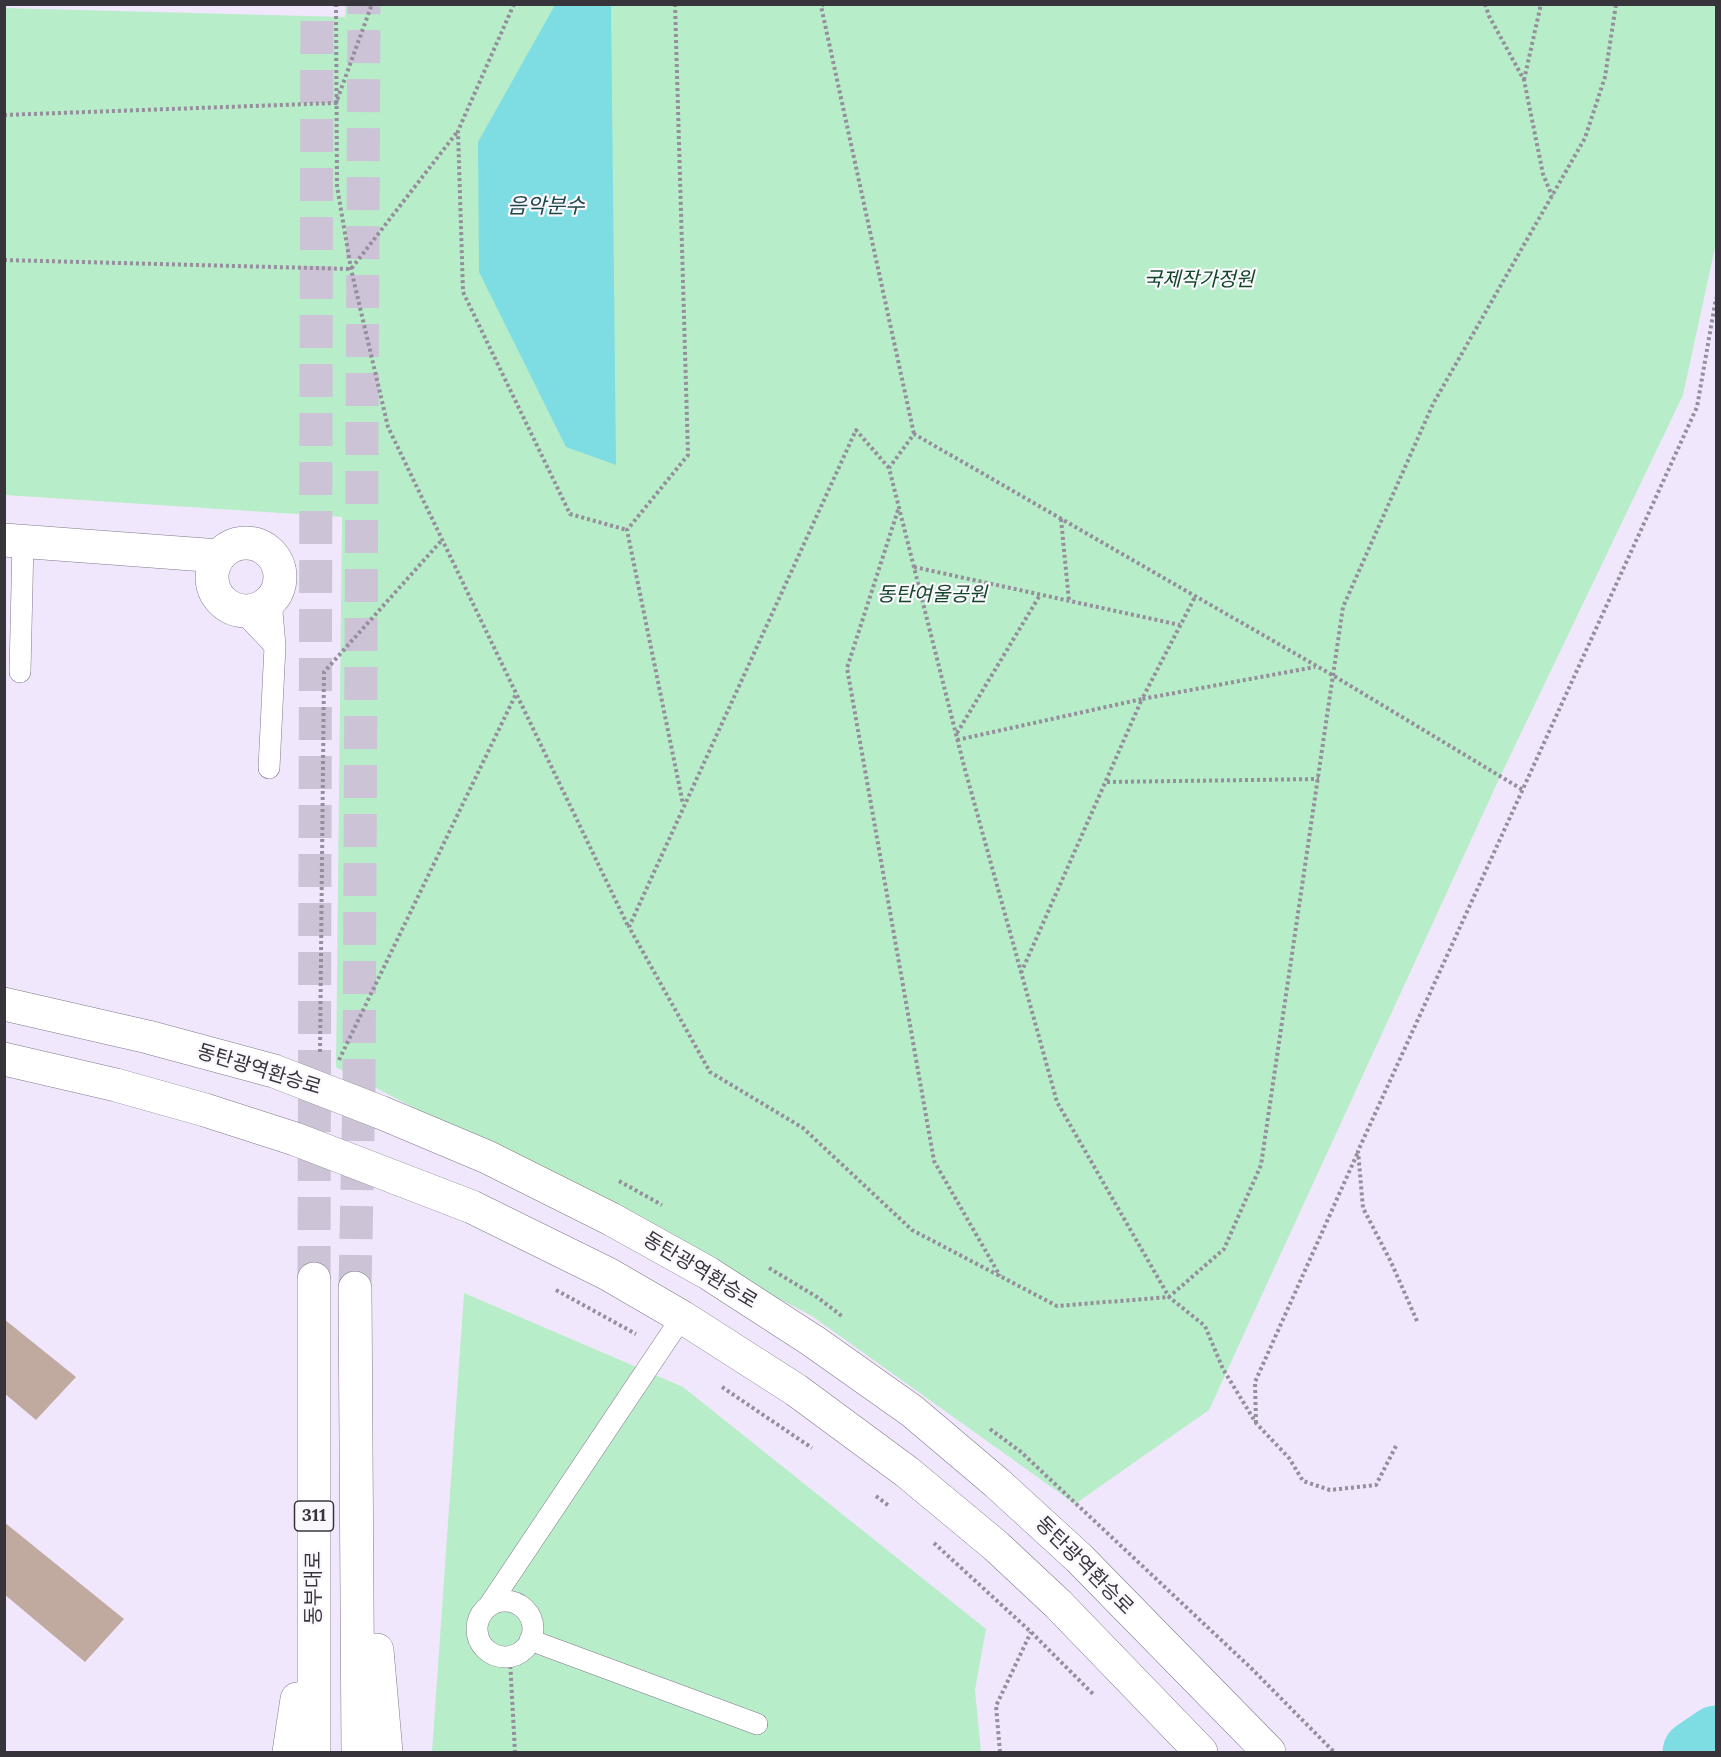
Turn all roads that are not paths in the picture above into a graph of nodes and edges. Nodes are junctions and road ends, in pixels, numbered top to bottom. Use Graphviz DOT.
graph roads {
  1 [pos="14,541"];
  2 [pos="219,556"];
  3 [pos="256,605"];
  4 [pos="275,646"];
  5 [pos="20,672"];
  6 [pos="269,768"];
  7 [pos="4,1004"];
  8 [pos="4,1059"];
  9 [pos="314,1278"];
  10 [pos="355,1288"];
  11 [pos="682,1317"];
  12 [pos="357,1430"];
  13 [pos="314,1575"];
  14 [pos="488,1607"];
  15 [pos="530,1640"];
  16 [pos="757,1724"];
  17 [pos="1197,1748"];
  18 [pos="289,1752"];
  19 [pos="314,1752"];
  20 [pos="358,1752"];
  21 [pos="386,1752"];
  22 [pos="1269,1752"];
  1 -- 2 [label="main road"];
  1 -- 5 [label="lane"];
  2 -- 3 [label="main road"];
  2 -- 3 [label="main road"];
  3 -- 4 [label="lane"];
  3 -- 4 [label="lane"];
  4 -- 6 [label="lane"];
  7 -- 22 [label="main road, 동탄광역환승로"];
  8 -- 11 [label="main road"];
  9 -- 13 [label="main road, 동부대로 / 311"];
  10 -- 12 [label="main road, 311"];
  11 -- 14 [label="lane"];
  11 -- 17 [label="main road"];
  12 -- 20 [label="main road, 311"];
  12 -- 21 [label="main road"];
  13 -- 18 [label="main road"];
  13 -- 19 [label="main road, 동부대로 / 311"];
  14 -- 15 [label="lane"];
  14 -- 15 [label="lane"];
  15 -- 16 [label="lane"];
}
